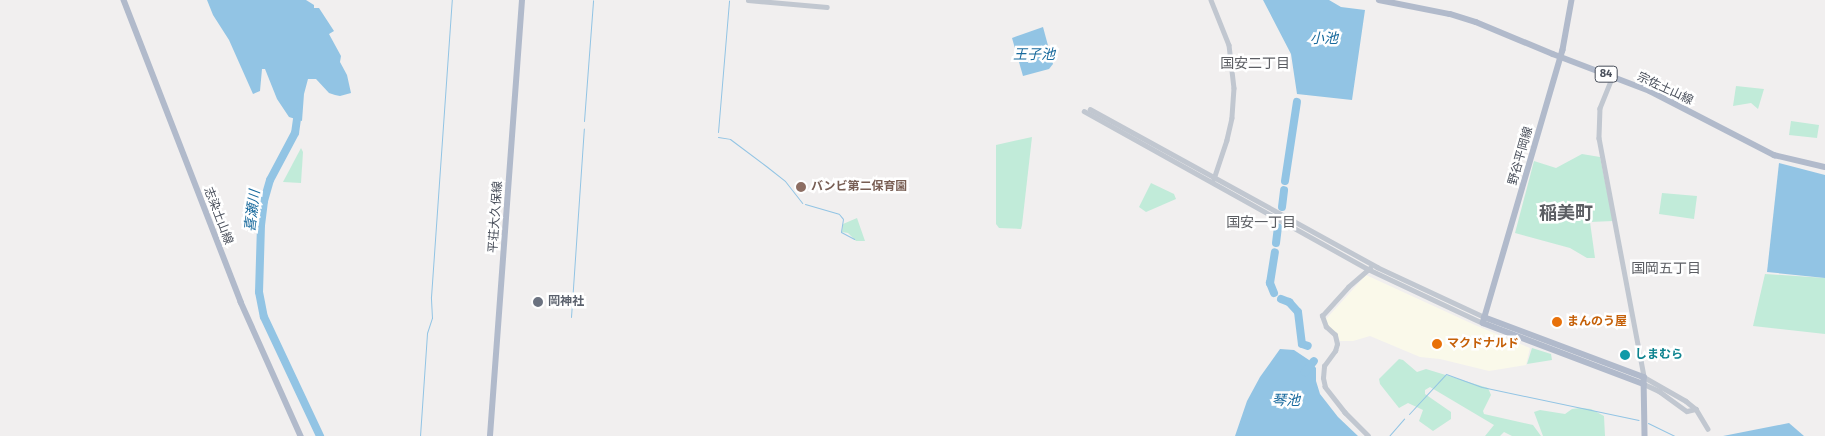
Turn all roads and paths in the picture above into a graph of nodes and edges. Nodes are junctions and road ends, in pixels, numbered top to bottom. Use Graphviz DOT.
graph roads {
  1 [pos="124,0"];
  2 [pos="522,0"];
  3 [pos="748,0"];
  4 [pos="1211,0"];
  5 [pos="1380,0"];
  6 [pos="1572,0"];
  7 [pos="827,7"];
  8 [pos="1560,57"];
  9 [pos="1613,76"];
  10 [pos="1090,108"];
  11 [pos="1084,111"];
  12 [pos="1825,167"];
  13 [pos="1216,177"];
  14 [pos="1212,183"];
  15 [pos="1377,267"];
  16 [pos="1368,269"];
  17 [pos="1484,320"];
  18 [pos="1644,381"];
  19 [pos="1708,428"];
  20 [pos="301,436"];
  21 [pos="490,436"];
  22 [pos="1368,436"];
  23 [pos="1644,436"];
  1 -- 20 [label="main road, 志染土山線"];
  2 -- 21 [label="main road, 平荘大久保線"];
  3 -- 7 [label="street"];
  4 -- 13 [label="street"];
  5 -- 8 [label="main road, 宗佐土山線 / 84"];
  6 -- 8 [label="main road, 野谷平岡線"];
  8 -- 9 [label="main road, 宗佐土山線 / 84"];
  8 -- 17 [label="main road, 野谷平岡線"];
  9 -- 12 [label="main road, 宗佐土山線 / 84"];
  9 -- 18 [label="street"];
  10 -- 13 [label="street"];
  11 -- 14 [label="street"];
  13 -- 14 [label="street"];
  13 -- 15 [label="street"];
  14 -- 16 [label="street"];
  15 -- 16 [label="street"];
  15 -- 17 [label="street"];
  16 -- 17 [label="street"];
  16 -- 22 [label="street"];
  17 -- 18 [label="main road"];
  18 -- 19 [label="street"];
  18 -- 23 [label="main road"];
}
